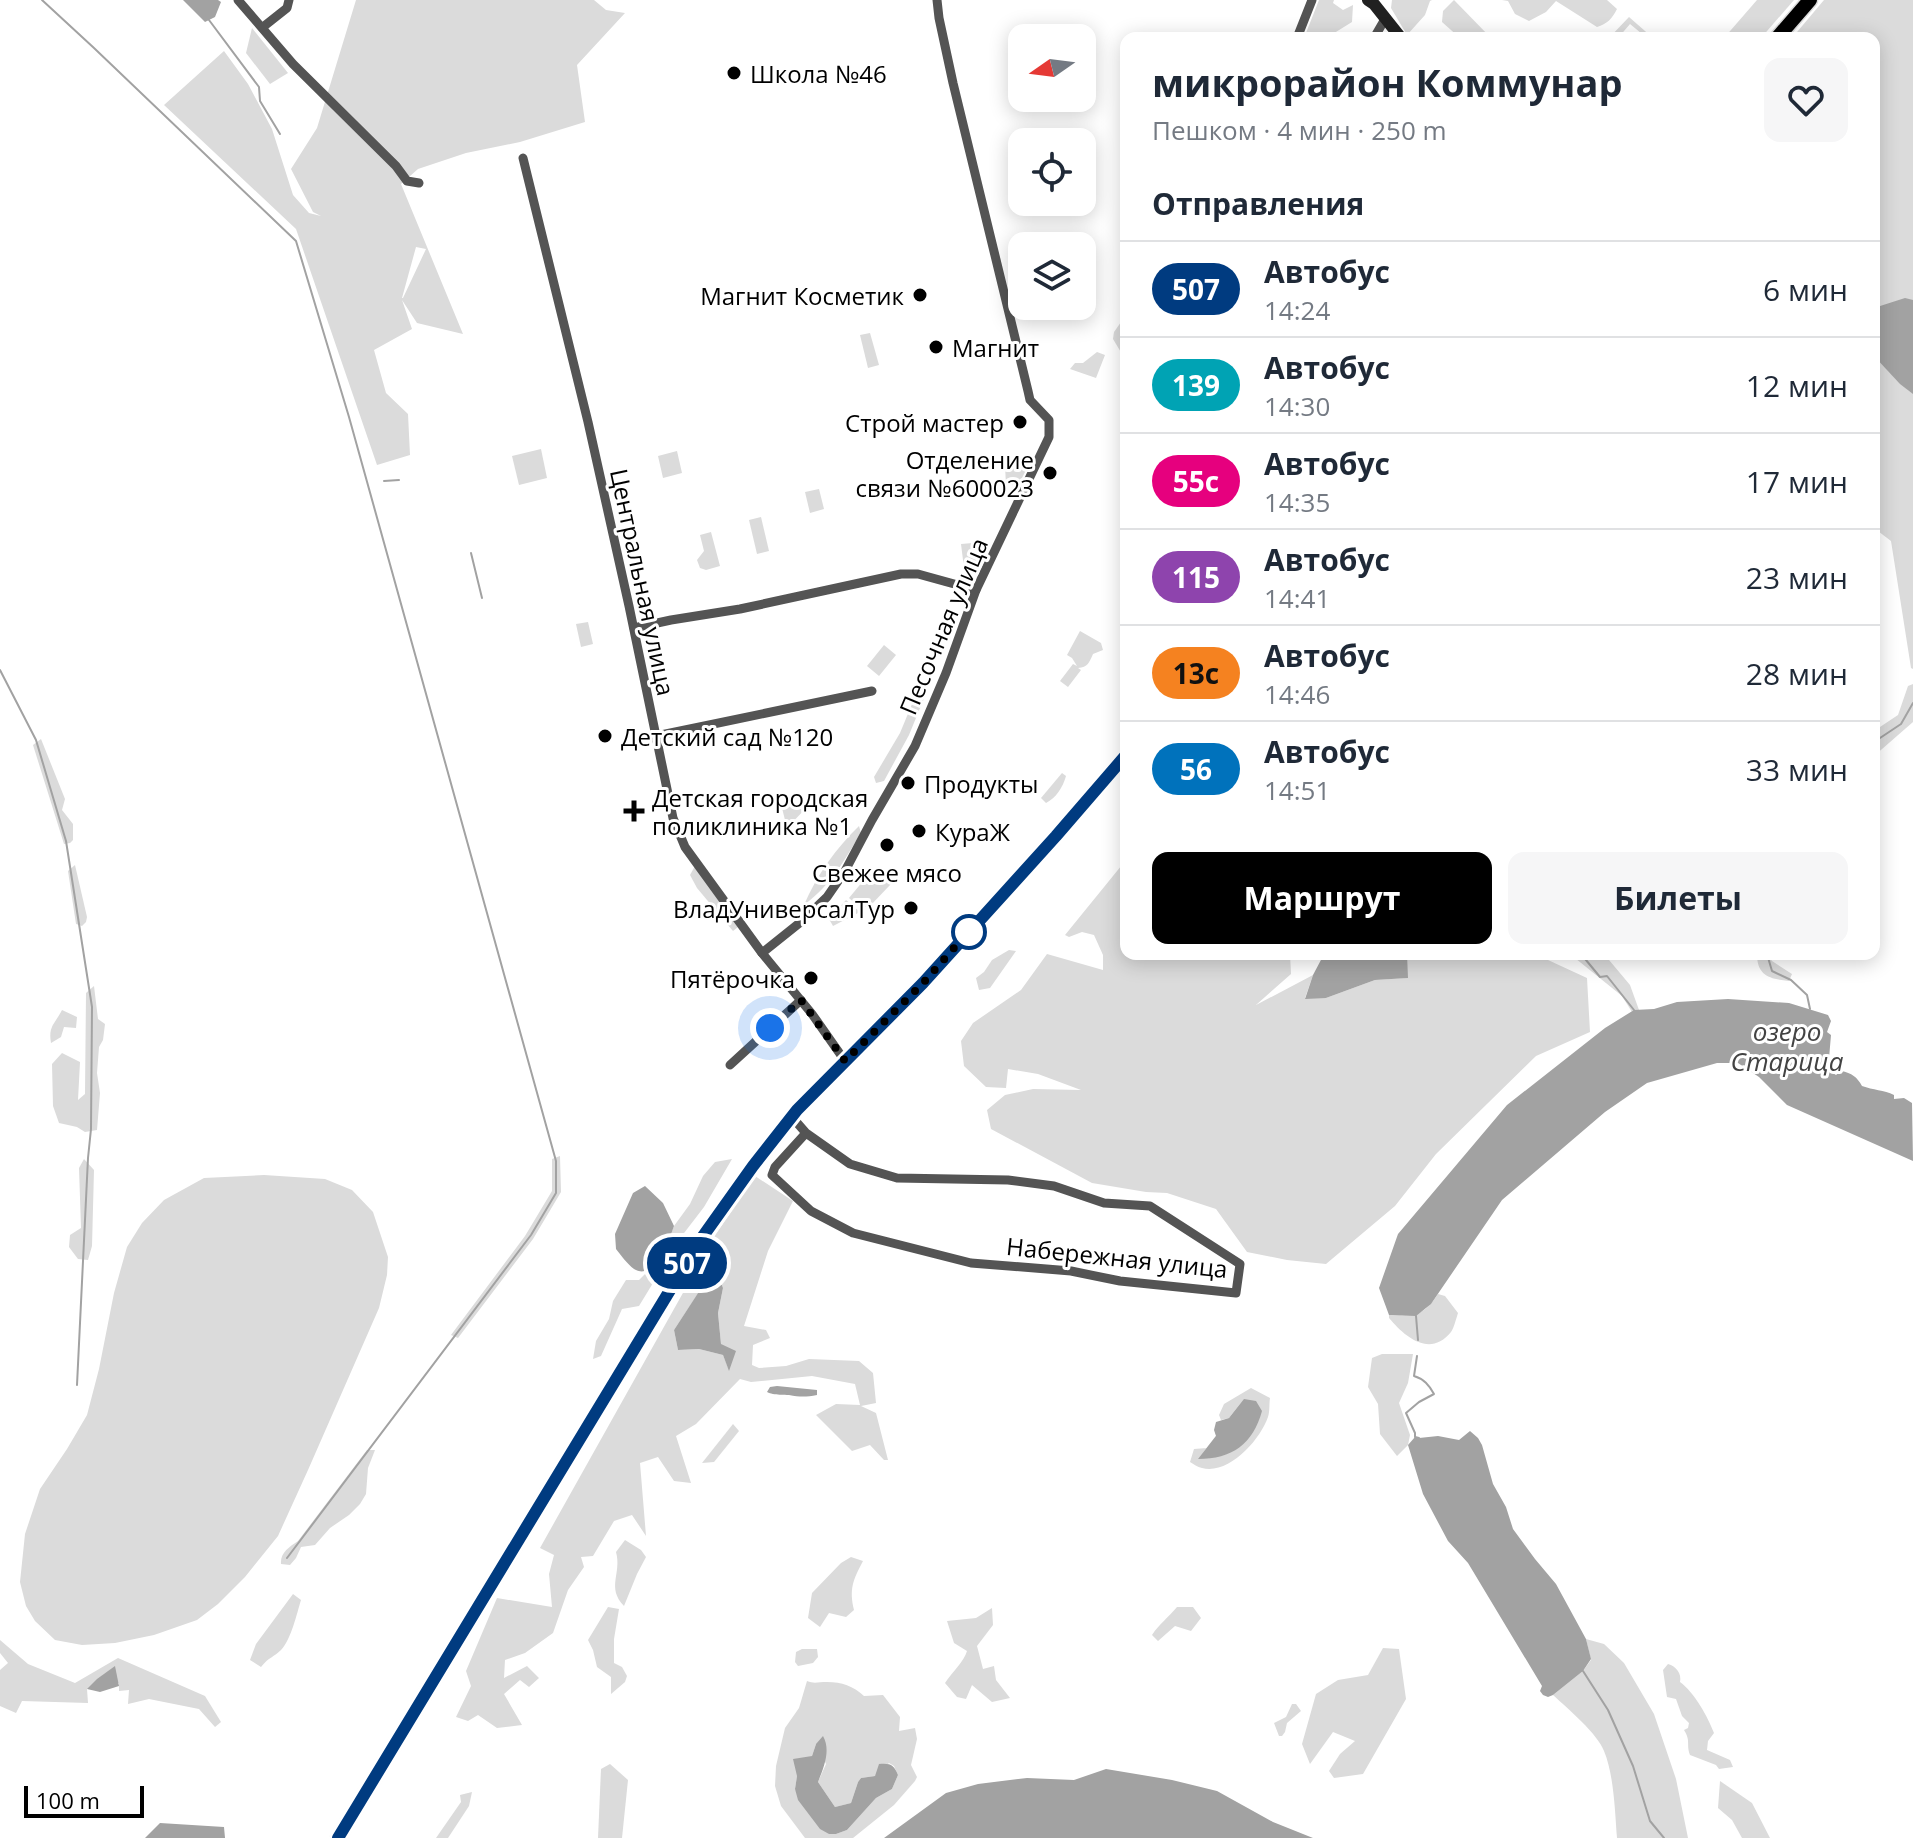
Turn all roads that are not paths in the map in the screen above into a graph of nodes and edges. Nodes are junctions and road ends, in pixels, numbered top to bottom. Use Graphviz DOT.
graph roads {
  1 [pos="238,0"];
  2 [pos="289,0"];
  3 [pos="937,0"];
  4 [pos="1312,0"];
  5 [pos="1810,0"];
  6 [pos="1373,1"];
  7 [pos="1385,19"];
  8 [pos="263,27"];
  9 [pos="1299,32"];
  10 [pos="1377,32"];
  11 [pos="1396,32"];
  12 [pos="1782,32"];
  13 [pos="523,158"];
  14 [pos="419,183"];
  15 [pos="976,590"];
  16 [pos="634,628"];
  17 [pos="872,691"];
  18 [pos="656,736"];
  19 [pos="1120,762"];
  20 [pos="762,953"];
  21 [pos="801,1000"];
  22 [pos="845,1061"];
  23 [pos="730,1065"];
  24 [pos="792,1117"];
  25 [pos="806,1133"];
  26 [pos="338,1838"];
  1 -- 8 [label="street"];
  2 -- 8 [label="street"];
  3 -- 15 [label="street, Песочная улица"];
  4 -- 9 [label="street"];
  5 -- 12 [label="main road"];
  6 -- 7 [label="street"];
  7 -- 10 [label="street"];
  7 -- 11 [label="street"];
  8 -- 14 [label="street"];
  13 -- 16 [label="street, Центральная улица"];
  15 -- 16 [label="street"];
  15 -- 20 [label="street, Песочная улица"];
  16 -- 18 [label="street, Центральная улица"];
  17 -- 18 [label="street"];
  18 -- 20 [label="street, Центральная улица"];
  19 -- 22 [label="main road"];
  20 -- 21 [label="street, Центральная улица"];
  21 -- 22 [label="street, Центральная улица"];
  21 -- 23 [label="street"];
  22 -- 24 [label="main road"];
  24 -- 25 [label="street, Набережная улица"];
  24 -- 26 [label="main road"];
  25 -- 25 [label="street, Набережная улица"];
}
